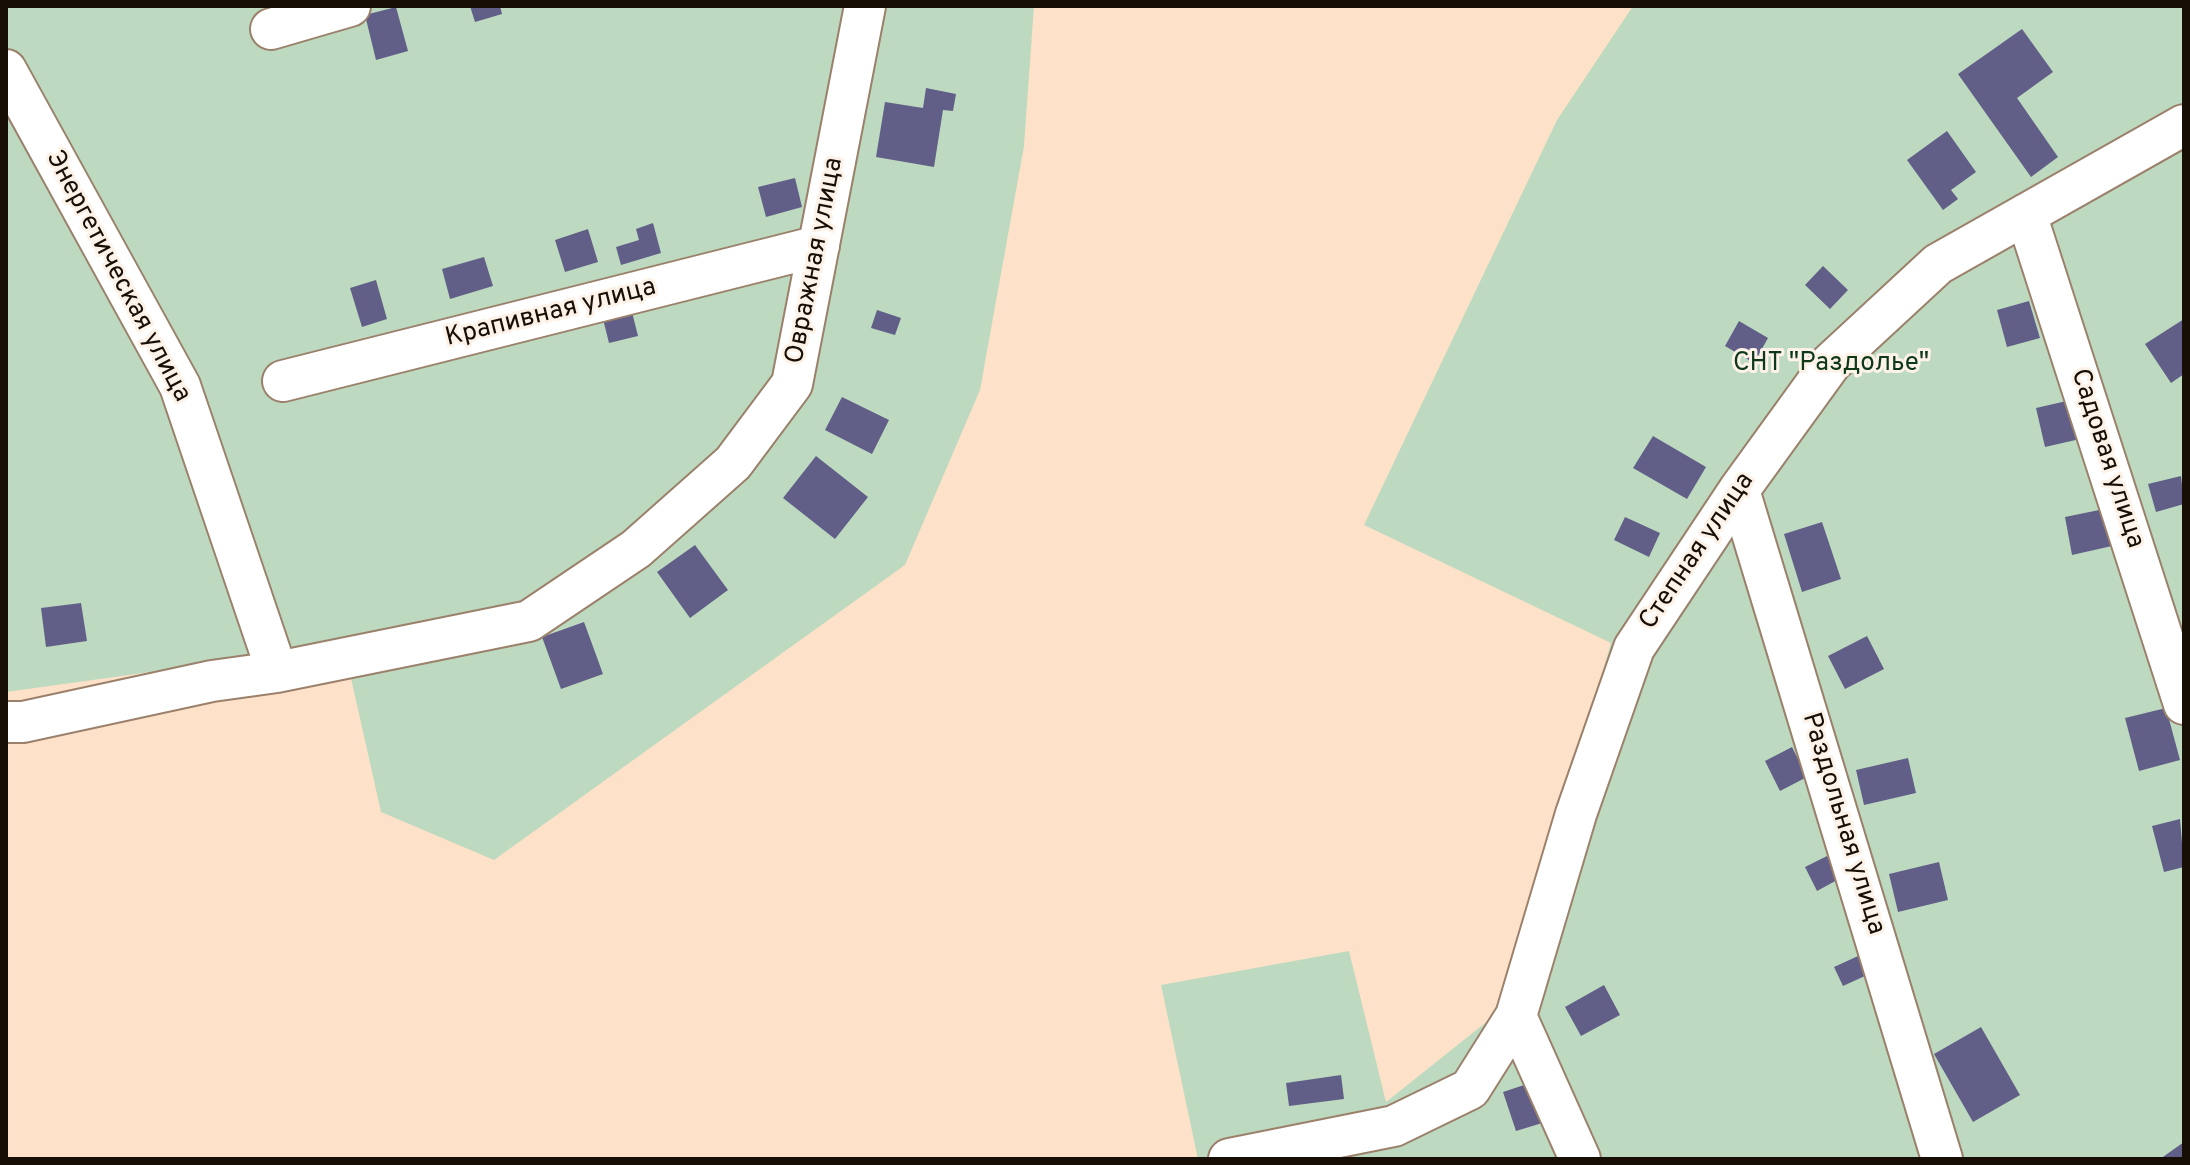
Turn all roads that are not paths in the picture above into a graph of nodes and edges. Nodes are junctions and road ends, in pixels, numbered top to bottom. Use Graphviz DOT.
graph roads {
  1 [pos="350,6"];
  2 [pos="865,6"];
  3 [pos="271,29"];
  4 [pos="6,70"];
  5 [pos="2184,125"];
  6 [pos="2026,214"];
  7 [pos="819,246"];
  8 [pos="283,381"];
  9 [pos="1739,490"];
  10 [pos="277,672"];
  11 [pos="2184,704"];
  12 [pos="12,731"];
  13 [pos="1516,1016"];
  14 [pos="1219,1158"];
  15 [pos="1580,1159"];
  16 [pos="1942,1159"];
  1 -- 3 [label="street"];
  2 -- 7 [label="street, Овражная улица"];
  4 -- 10 [label="street, Энергетическая улица"];
  5 -- 6 [label="street, Степная улица"];
  6 -- 9 [label="street, Степная улица"];
  6 -- 11 [label="street, Садовая улица"];
  7 -- 8 [label="street, Крапивная улица"];
  7 -- 10 [label="street, Овражная улица"];
  9 -- 13 [label="street, Степная улица"];
  9 -- 16 [label="street, Раздольная улица"];
  10 -- 12 [label="street, Овражная улица"];
  13 -- 14 [label="street, Степная улица"];
  13 -- 15 [label="street"];
}
